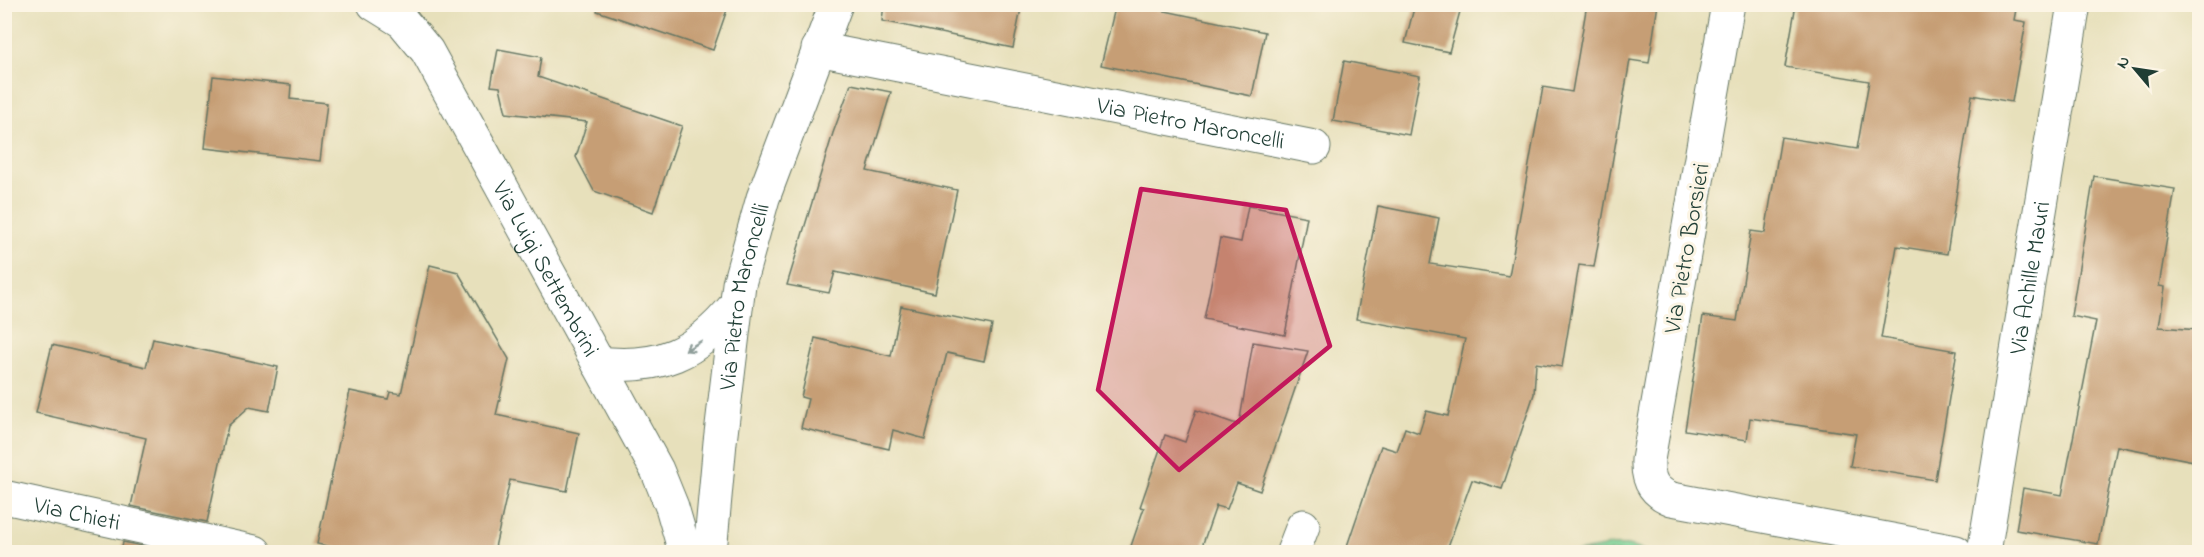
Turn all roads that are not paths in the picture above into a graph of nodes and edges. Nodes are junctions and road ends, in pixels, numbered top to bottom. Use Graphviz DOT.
graph roads {
  1 [pos="374,4"];
  2 [pos="836,4"];
  3 [pos="1728,4"];
  4 [pos="2074,4"];
  5 [pos="818,49"];
  6 [pos="1314,147"];
  7 [pos="735,306"];
  8 [pos="597,363"];
  9 [pos="4,497"];
  10 [pos="255,552"];
  11 [pos="685,552"];
  12 [pos="710,552"];
  13 [pos="1956,552"];
  14 [pos="1984,552"];
  1 -- 8 [label="street, Via Luigi Settembrini"];
  2 -- 5 [label="street, Via Pietro Maroncelli"];
  3 -- 13 [label="street, Via Pietro Borsieri"];
  4 -- 14 [label="street, Via Achille Mauri"];
  5 -- 6 [label="street, Via Pietro Maroncelli"];
  5 -- 7 [label="street, Via Pietro Maroncelli"];
  7 -- 8 [label="street, one-way"];
  7 -- 12 [label="street, Via Pietro Maroncelli"];
  8 -- 11 [label="street, Via Luigi Settembrini"];
  9 -- 10 [label="street, Via Chieti"];
}
